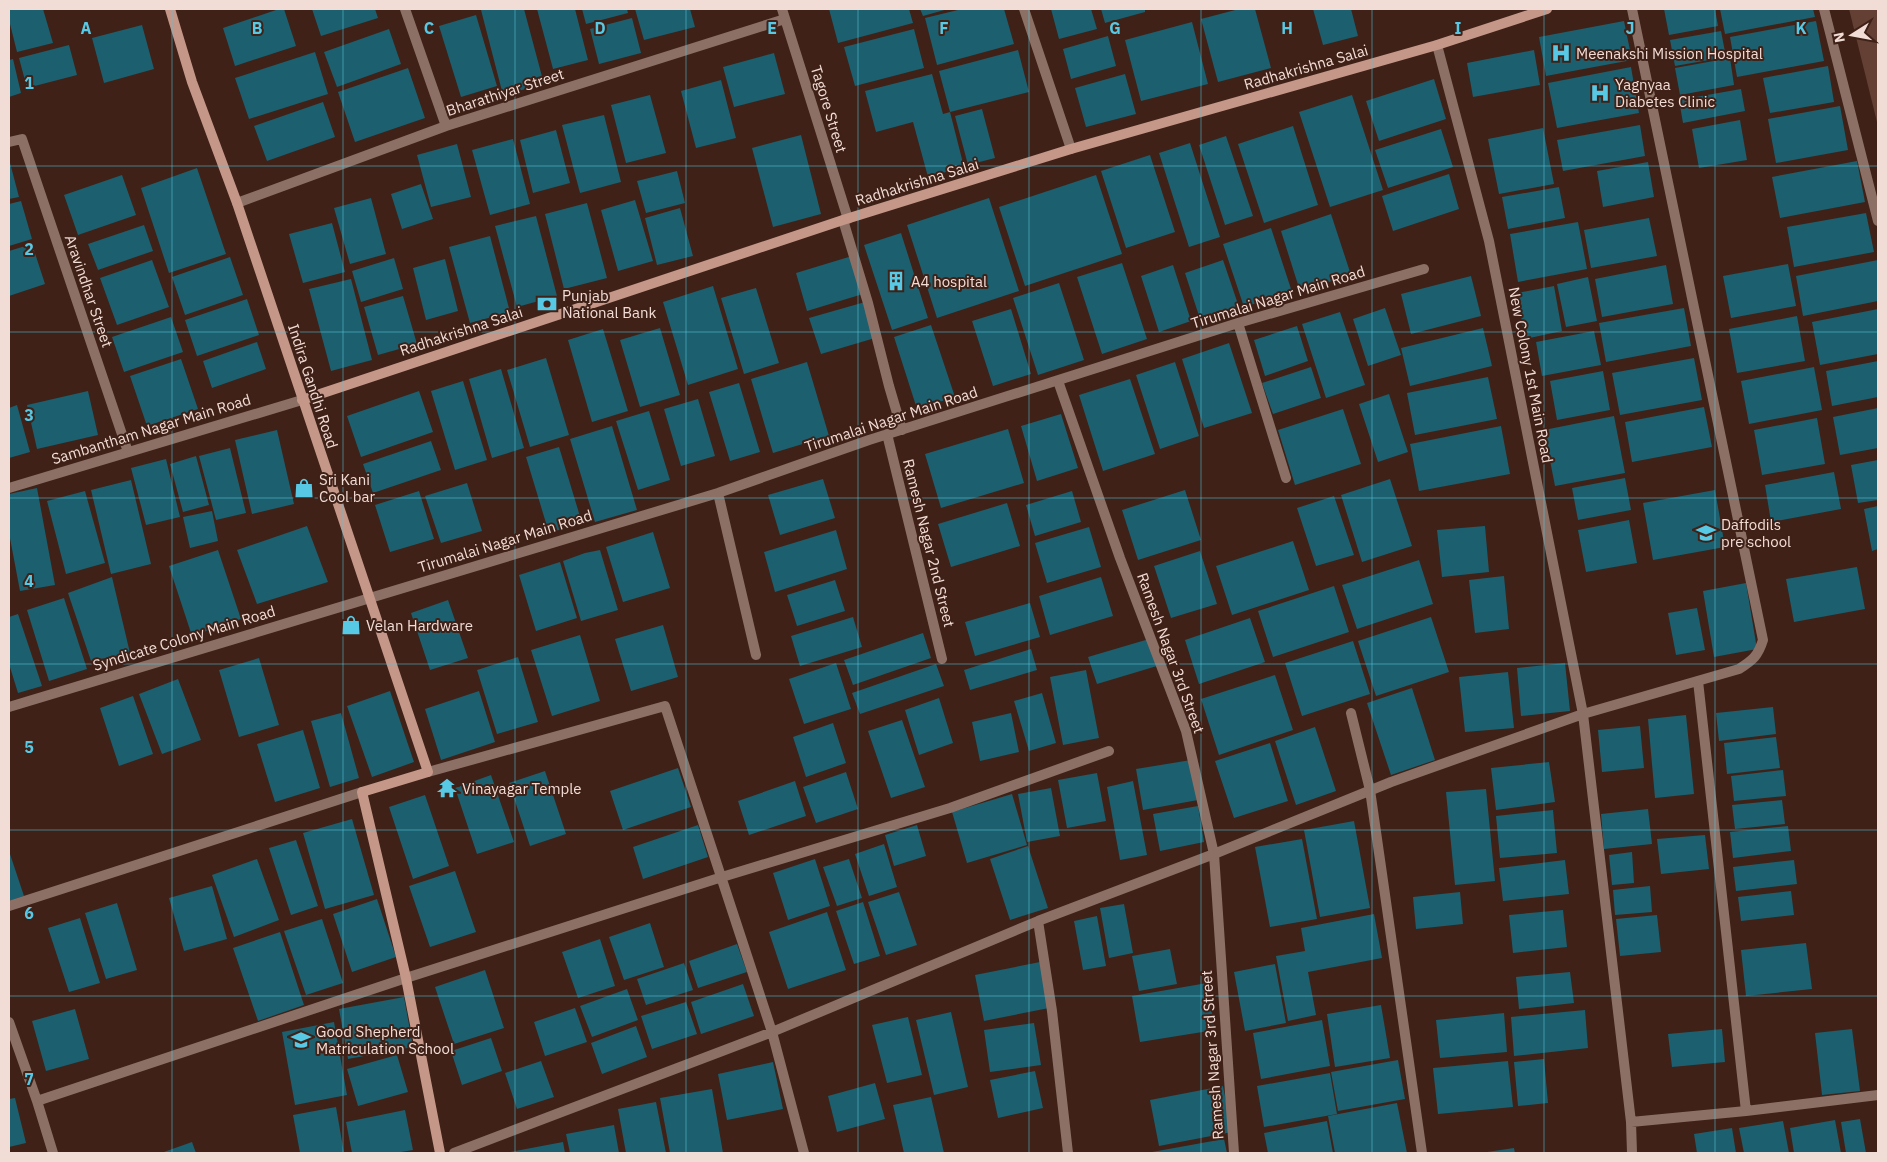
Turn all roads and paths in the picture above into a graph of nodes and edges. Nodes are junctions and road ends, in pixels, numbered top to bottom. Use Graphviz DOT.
graph roads {
  1 [pos="170,9"];
  2 [pos="405,9"];
  3 [pos="782,9"];
  4 [pos="1024,9"];
  5 [pos="1547,9"];
  6 [pos="1632,9"];
  7 [pos="1824,9"];
  8 [pos="785,19"];
  9 [pos="1437,45"];
  10 [pos="446,126"];
  11 [pos="9,142"];
  12 [pos="1071,149"];
  13 [pos="237,203"];
  14 [pos="846,220"];
  15 [pos="1878,221"];
  16 [pos="1424,269"];
  17 [pos="1238,323"];
  18 [pos="1058,381"];
  19 [pos="302,400"];
  20 [pos="902,430"];
  21 [pos="887,434"];
  22 [pos="128,452"];
  23 [pos="1286,478"];
  24 [pos="9,488"];
  25 [pos="718,493"];
  26 [pos="368,597"];
  27 [pos="756,655"];
  28 [pos="942,659"];
  29 [pos="1698,681"];
  30 [pos="9,707"];
  31 [pos="1351,713"];
  32 [pos="1584,714"];
  33 [pos="1109,751"];
  34 [pos="428,772"];
  35 [pos="1370,790"];
  36 [pos="362,792"];
  37 [pos="1214,854"];
  38 [pos="722,877"];
  39 [pos="9,906"];
  40 [pos="1038,921"];
  41 [pos="406,978"];
  42 [pos="9,1022"];
  43 [pos="772,1032"];
  44 [pos="1878,1095"];
  45 [pos="37,1102"];
  46 [pos="1746,1112"];
  47 [pos="1631,1122"];
  48 [pos="52,1153"];
  49 [pos="440,1153"];
  50 [pos="454,1153"];
  51 [pos="804,1153"];
  52 [pos="1068,1153"];
  53 [pos="1234,1153"];
  54 [pos="1422,1153"];
  55 [pos="1632,1153"];
  1 -- 13 [label="street, Indira Gandhi Road"];
  2 -- 10 [label="street"];
  3 -- 8 [label="street, Tagore Street"];
  4 -- 12 [label="street"];
  5 -- 9 [label="street, Radhakrishna Salai"];
  6 -- 29 [label="street"];
  7 -- 15 [label="street"];
  8 -- 10 [label="street, Bharathiyar Street"];
  8 -- 14 [label="street, Tagore Street"];
  9 -- 12 [label="street, Radhakrishna Salai"];
  9 -- 32 [label="street, New Colony 1st Main Road"];
  10 -- 13 [label="street, Bharathiyar Street"];
  11 -- 22 [label="street, Aravindhar Street"];
  12 -- 14 [label="street, Radhakrishna Salai"];
  13 -- 19 [label="street, Indira Gandhi Road"];
  14 -- 19 [label="street, Radhakrishna Salai"];
  14 -- 20 [label="street, Tagore Street"];
  16 -- 17 [label="street, Tirumalai Nagar Main Road"];
  17 -- 18 [label="street, Tirumalai Nagar Main Road"];
  17 -- 23 [label="street"];
  18 -- 20 [label="street, Tirumalai Nagar Main Road"];
  18 -- 37 [label="street, Ramesh Nagar 3rd Street"];
  19 -- 22 [label="street, Sambantham Nagar Main Road"];
  19 -- 26 [label="street, Indira Gandhi Road"];
  20 -- 21 [label="street, Tirumalai Nagar Main Road"];
  21 -- 25 [label="street, Tirumalai Nagar Main Road"];
  21 -- 28 [label="street, Ramesh Nagar 2nd Street"];
  22 -- 24 [label="street, Sambantham Nagar Main Road"];
  25 -- 26 [label="street, Tirumalai Nagar Main Road"];
  25 -- 27 [label="street"];
  26 -- 30 [label="street, Syndicate Colony Main Road"];
  26 -- 34 [label="street, Indira Gandhi Road"];
  29 -- 32 [label="street"];
  29 -- 46 [label="street"];
  31 -- 35 [label="street"];
  32 -- 35 [label="street"];
  32 -- 47 [label="street, New Colony 1st Main Road"];
  33 -- 38 [label="street"];
  34 -- 36 [label="street"];
  34 -- 38 [label="street"];
  35 -- 37 [label="street"];
  35 -- 54 [label="street"];
  36 -- 39 [label="street"];
  36 -- 41 [label="street"];
  37 -- 40 [label="street"];
  37 -- 53 [label="street, Ramesh Nagar 3rd Street"];
  38 -- 41 [label="street"];
  38 -- 43 [label="street"];
  40 -- 43 [label="street"];
  40 -- 52 [label="street"];
  41 -- 45 [label="street"];
  41 -- 49 [label="street"];
  42 -- 45 [label="street"];
  43 -- 50 [label="street"];
  43 -- 51 [label="street"];
  44 -- 46 [label="street"];
  45 -- 48 [label="street"];
  46 -- 47 [label="street"];
  47 -- 55 [label="street, New Colony 1st Main Road"];
}
